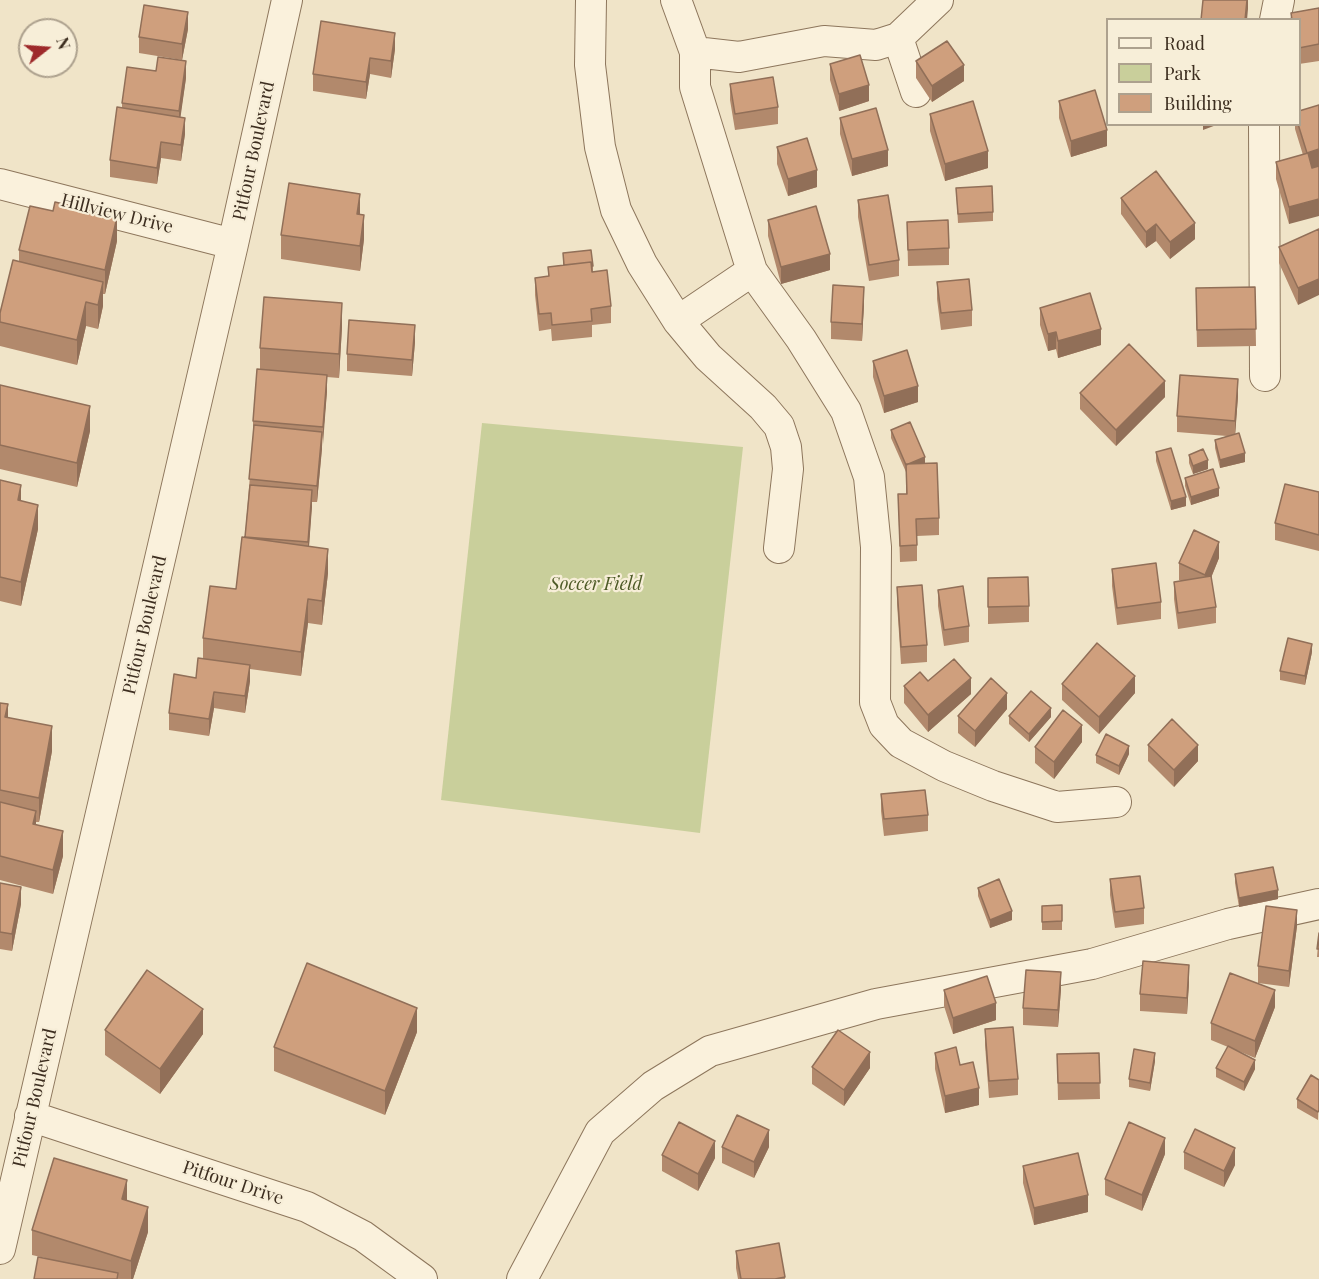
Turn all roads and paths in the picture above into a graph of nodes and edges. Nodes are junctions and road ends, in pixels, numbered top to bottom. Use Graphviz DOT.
graph roads {
  1 [pos="287,0"];
  2 [pos="591,0"];
  3 [pos="676,0"];
  4 [pos="938,0"];
  5 [pos="1279,0"];
  6 [pos="1275,18"];
  7 [pos="898,38"];
  8 [pos="695,52"];
  9 [pos="915,92"];
  10 [pos="1264,126"];
  11 [pos="0,184"];
  12 [pos="233,244"];
  13 [pos="752,271"];
  14 [pos="678,321"];
  15 [pos="1265,376"];
  16 [pos="779,548"];
  17 [pos="1116,802"];
  18 [pos="1319,904"];
  19 [pos="30,1116"];
  20 [pos="0,1249"];
  21 [pos="422,1279"];
  22 [pos="522,1279"];
  1 -- 12 [label="street, Pitfour Boulevard"];
  2 -- 14 [label="street"];
  3 -- 8 [label="street"];
  4 -- 7 [label="street"];
  5 -- 6 [label="street"];
  7 -- 8 [label="street"];
  7 -- 9 [label="street"];
  8 -- 13 [label="street"];
  10 -- 15 [label="street"];
  11 -- 12 [label="street, Hillview Drive"];
  12 -- 19 [label="street, Pitfour Boulevard"];
  13 -- 14 [label="street"];
  13 -- 17 [label="street"];
  14 -- 16 [label="street"];
  18 -- 22 [label="street"];
  19 -- 20 [label="street, Pitfour Boulevard"];
  19 -- 21 [label="street, Pitfour Drive"];
}
